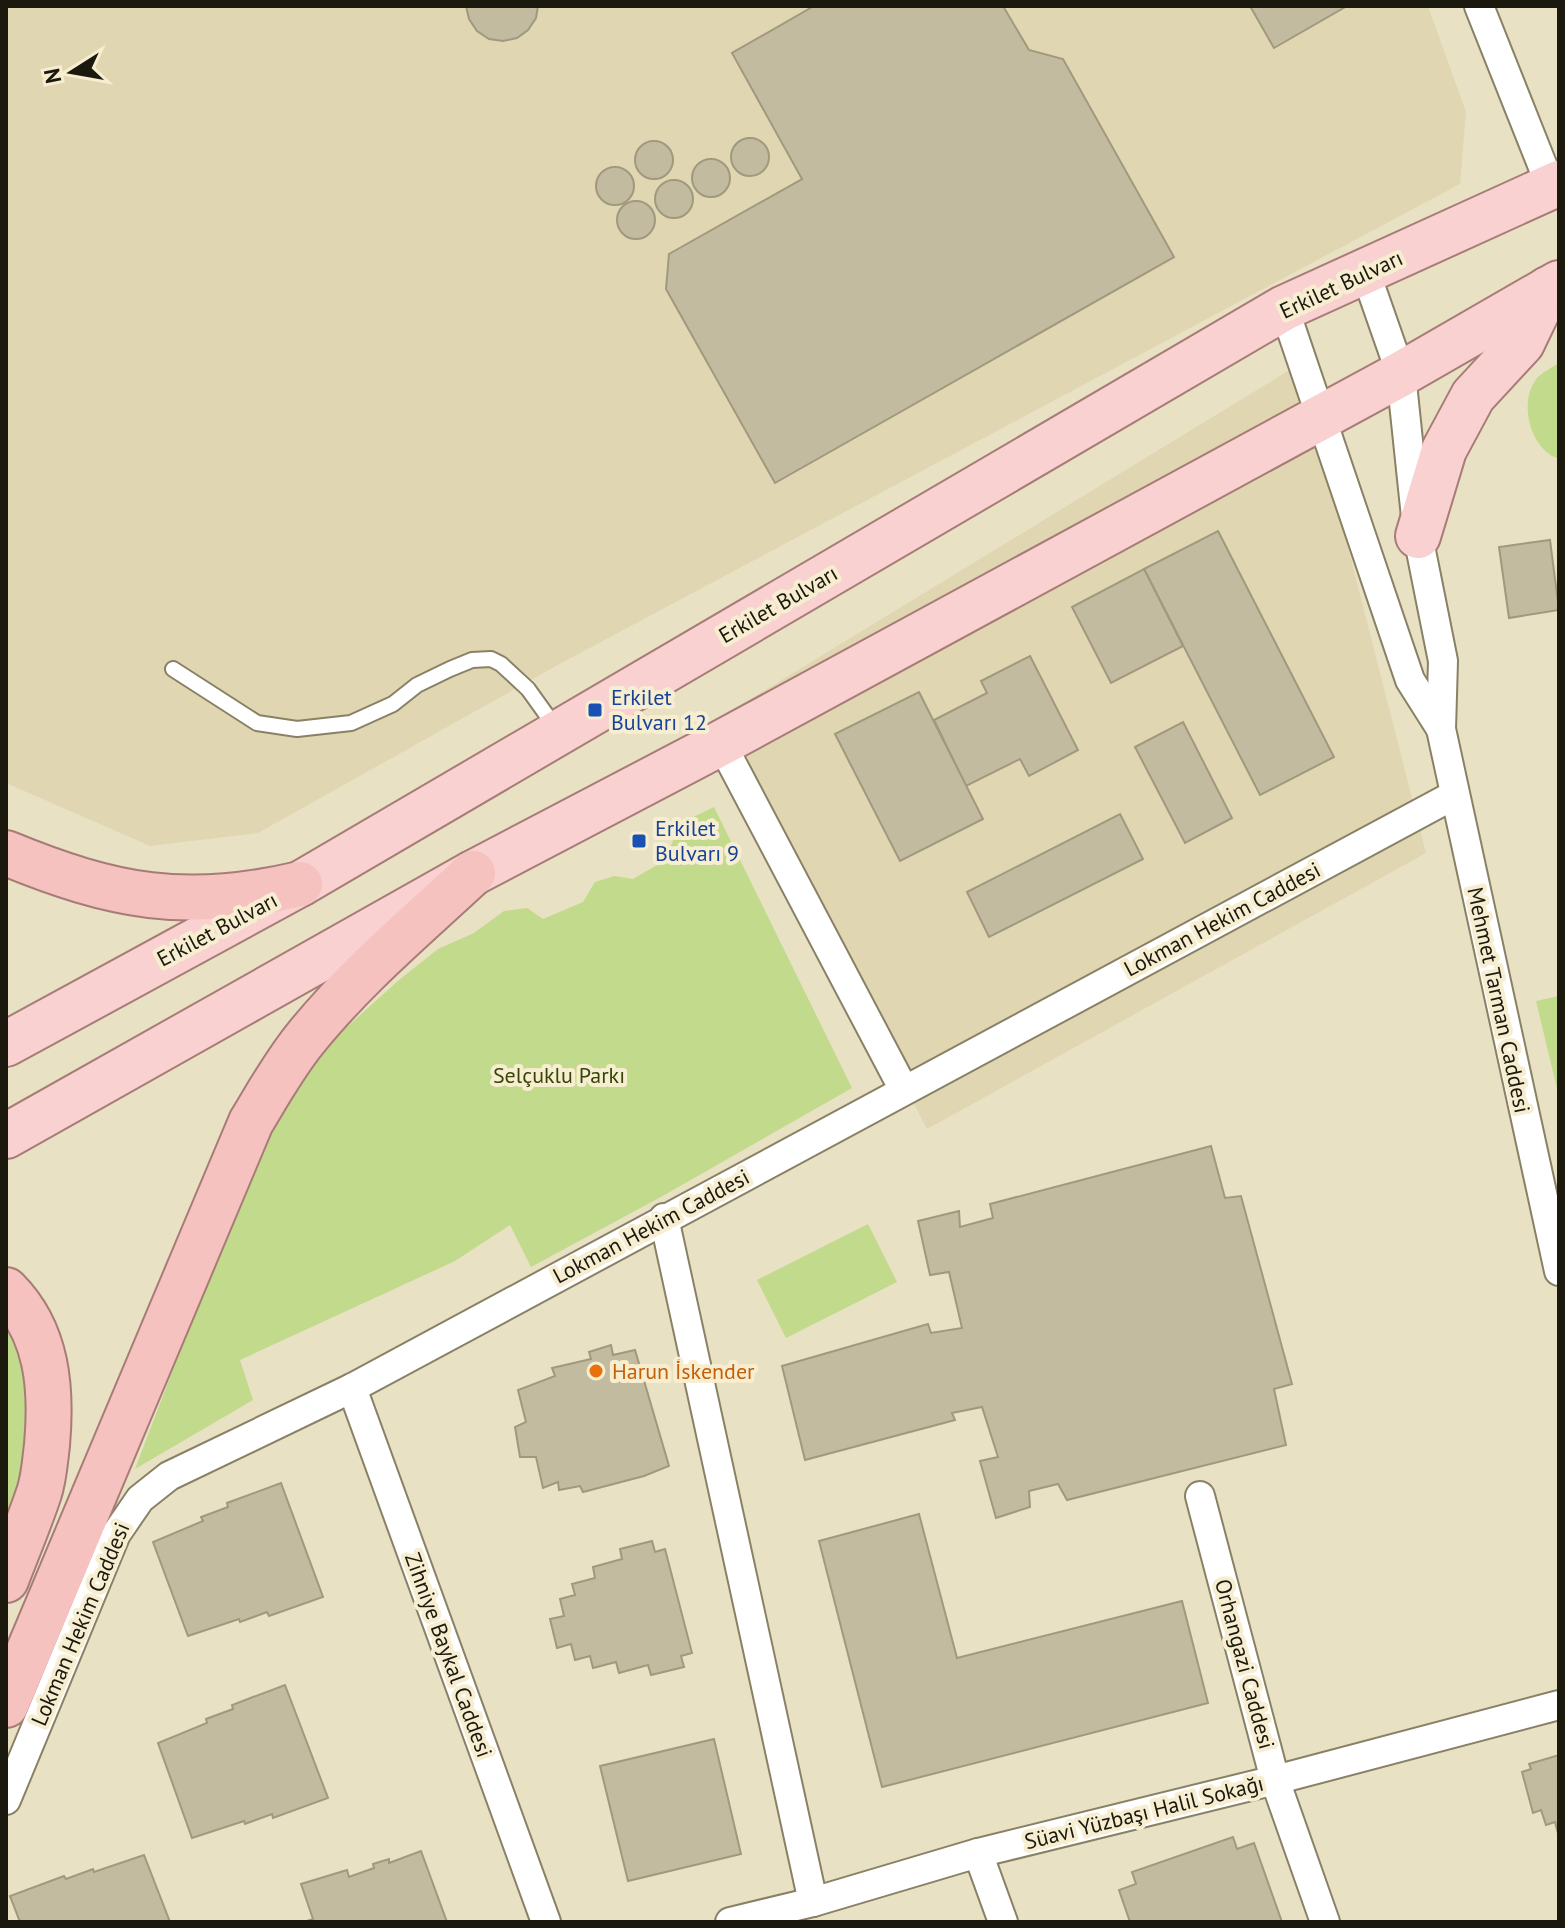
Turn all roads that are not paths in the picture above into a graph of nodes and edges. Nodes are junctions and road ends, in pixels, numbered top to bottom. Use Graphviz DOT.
graph roads {
  1 [pos="1479,6"];
  2 [pos="1555,185"];
  3 [pos="1365,271"];
  4 [pos="1554,286"];
  5 [pos="1284,308"];
  6 [pos="1401,374"];
  7 [pos="1319,418"];
  8 [pos="1418,536"];
  9 [pos="173,669"];
  10 [pos="1441,729"];
  11 [pos="558,732"];
  12 [pos="721,743"];
  13 [pos="1454,795"];
  14 [pos="6,853"];
  15 [pos="473,873"];
  16 [pos="300,884"];
  17 [pos="6,1044"];
  18 [pos="904,1090"];
  19 [pos="6,1136"];
  20 [pos="664,1218"];
  21 [pos="1559,1271"];
  22 [pos="6,1290"];
  23 [pos="352,1388"];
  24 [pos="1200,1496"];
  25 [pos="6,1580"];
  26 [pos="6,1705"];
  27 [pos="1559,1705"];
  28 [pos="1275,1780"];
  29 [pos="6,1800"];
  30 [pos="978,1853"];
  31 [pos="813,1902"];
  32 [pos="546,1922"];
  33 [pos="730,1922"];
  34 [pos="1003,1922"];
  35 [pos="1325,1922"];
  1 -- 2 [label="street"];
  2 -- 3 [label="main road, Erkilet Bulvarı"];
  3 -- 5 [label="main road, Erkilet Bulvarı"];
  3 -- 6 [label="street, Mehmet Tarman Caddesi"];
  4 -- 6 [label="main road"];
  4 -- 8 [label="main road"];
  5 -- 7 [label="street, Mehmet Tarman Caddesi"];
  5 -- 11 [label="main road, Erkilet Bulvarı"];
  6 -- 7 [label="main road"];
  6 -- 8 [label="street, Mehmet Tarman Caddesi"];
  7 -- 10 [label="street, Mehmet Tarman Caddesi"];
  7 -- 12 [label="main road"];
  8 -- 10 [label="street, Mehmet Tarman Caddesi"];
  9 -- 11 [label="lane"];
  10 -- 13 [label="street, Mehmet Tarman Caddesi"];
  11 -- 16 [label="main road, Erkilet Bulvarı"];
  12 -- 15 [label="main road"];
  12 -- 18 [label="street"];
  13 -- 18 [label="street, Lokman Hekim Caddesi"];
  13 -- 21 [label="street, Mehmet Tarman Caddesi"];
  14 -- 16 [label="highway"];
  15 -- 19 [label="main road"];
  15 -- 26 [label="highway"];
  16 -- 17 [label="main road, Erkilet Bulvarı"];
  18 -- 20 [label="street, Lokman Hekim Caddesi"];
  20 -- 23 [label="street, Lokman Hekim Caddesi"];
  20 -- 31 [label="street"];
  22 -- 25 [label="highway"];
  23 -- 29 [label="street, Lokman Hekim Caddesi"];
  23 -- 32 [label="street, Zihniye Baykal Caddesi"];
  24 -- 28 [label="street, Orhangazi Caddesi"];
  27 -- 28 [label="street, Süavi Yüzbaşı Halil Sokağı"];
  28 -- 30 [label="street, Süavi Yüzbaşı Halil Sokağı"];
  28 -- 35 [label="street, Orhangazi Caddesi"];
  30 -- 31 [label="street, Süavi Yüzbaşı Halil Sokağı"];
  30 -- 34 [label="street"];
  31 -- 33 [label="street, Süavi Yüzbaşı Halil Sokağı"];
}
